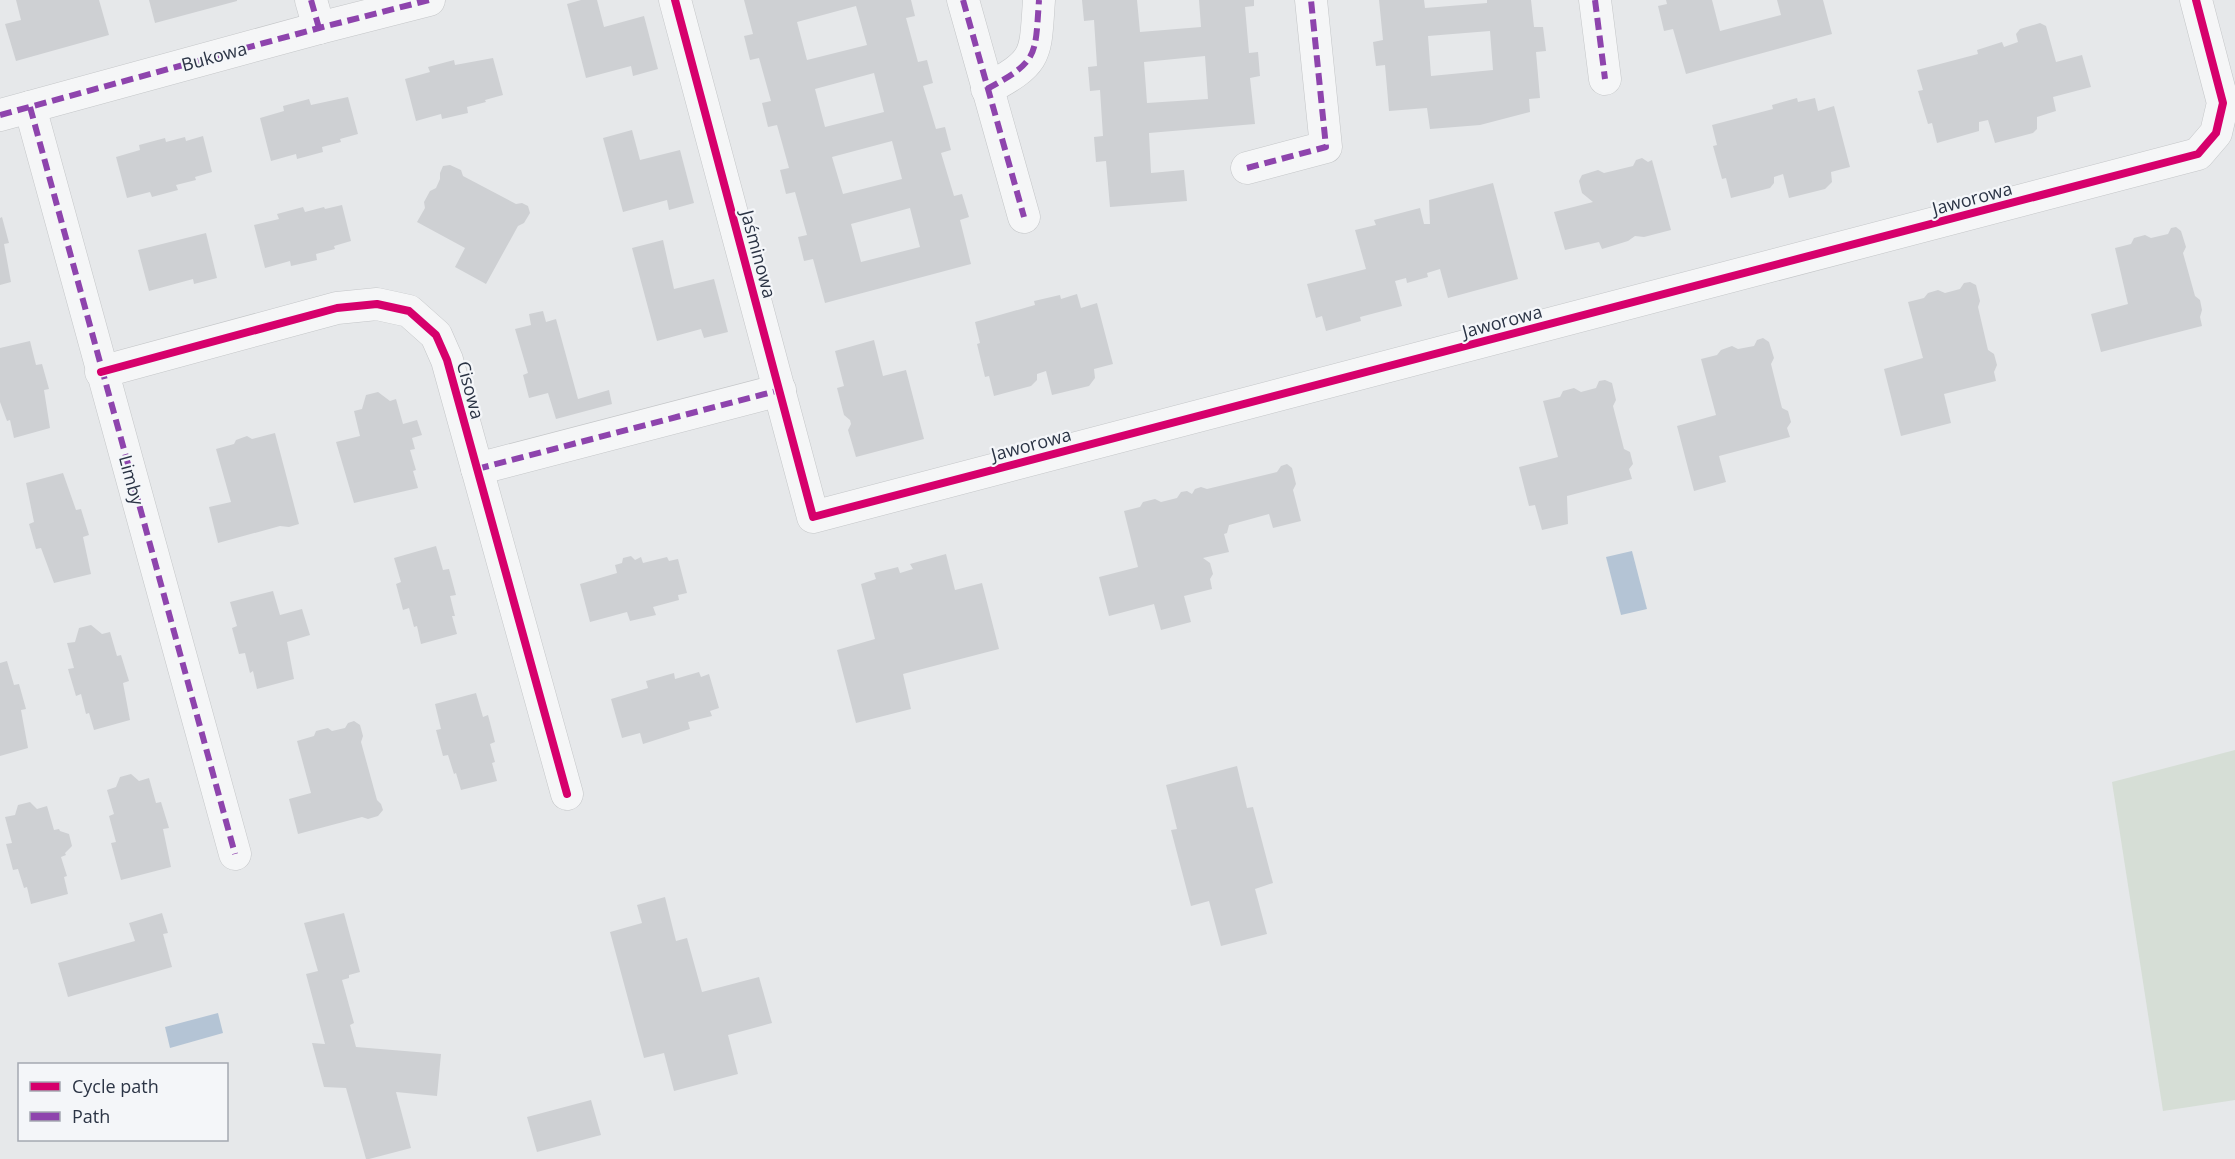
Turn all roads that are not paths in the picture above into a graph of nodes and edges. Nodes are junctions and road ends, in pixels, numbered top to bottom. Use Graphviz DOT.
graph roads {
  1 [pos="429,0"];
  2 [pos="675,0"];
  3 [pos="963,0"];
  4 [pos="1039,0"];
  5 [pos="1311,0"];
  6 [pos="1595,0"];
  7 [pos="2196,0"];
  8 [pos="315,14"];
  9 [pos="1605,78"];
  10 [pos="987,89"];
  11 [pos="30,106"];
  12 [pos="0,115"];
  13 [pos="1247,168"];
  14 [pos="1024,217"];
  15 [pos="101,372"];
  16 [pos="780,390"];
  17 [pos="477,469"];
  18 [pos="813,517"];
  19 [pos="567,794"];
  20 [pos="235,854"];
  1 -- 8 [label="street, Bukowa"];
  2 -- 16 [label="street, Jaśminowa"];
  3 -- 10 [label="street"];
  4 -- 10 [label="street"];
  5 -- 13 [label="street"];
  6 -- 9 [label="street"];
  7 -- 18 [label="street, Jaworowa"];
  8 -- 11 [label="street, Bukowa"];
  10 -- 14 [label="street"];
  11 -- 12 [label="street, Bukowa"];
  11 -- 15 [label="street, Limby"];
  15 -- 17 [label="street, Cisowa"];
  15 -- 20 [label="street, Limby"];
  16 -- 17 [label="street"];
  16 -- 18 [label="street, Jaśminowa"];
  17 -- 19 [label="street, Cisowa"];
}
